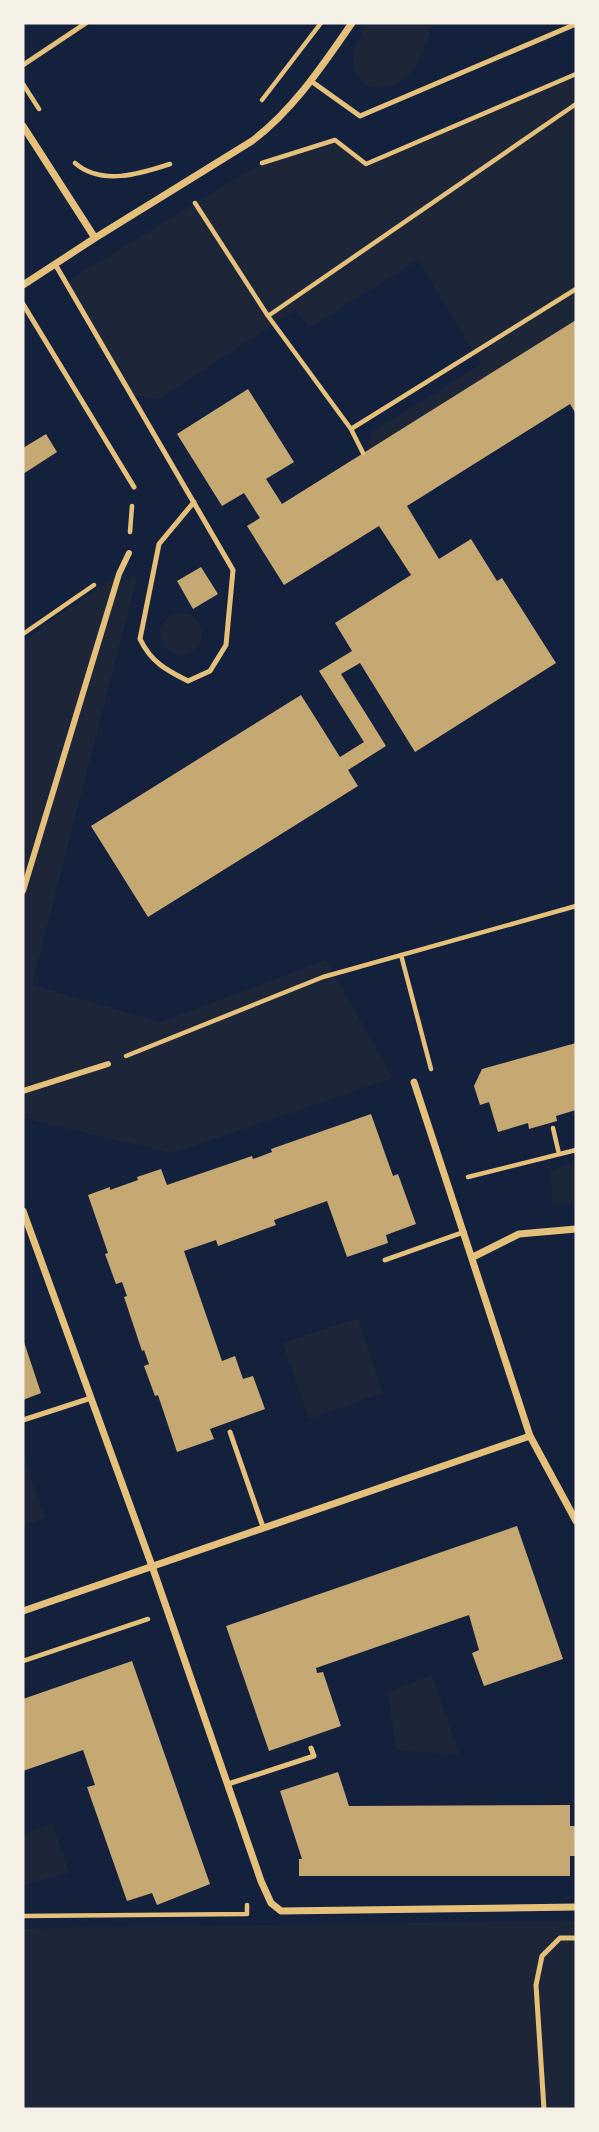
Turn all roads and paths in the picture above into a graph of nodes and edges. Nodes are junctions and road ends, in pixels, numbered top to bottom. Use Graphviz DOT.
graph roads {
  1 [pos="86,23"];
  2 [pos="321,23"];
  3 [pos="352,23"];
  4 [pos="576,24"];
  5 [pos="23,65"];
  6 [pos="576,74"];
  7 [pos="311,81"];
  8 [pos="23,84"];
  9 [pos="576,104"];
  10 [pos="255,109"];
  11 [pos="42,115"];
  12 [pos="23,126"];
  13 [pos="68,156"];
  14 [pos="175,162"];
  15 [pos="253,169"];
  16 [pos="204,198"];
  17 [pos="195,203"];
  18 [pos="184,211"];
  19 [pos="94,238"];
  20 [pos="55,264"];
  21 [pos="23,285"];
  22 [pos="576,289"];
  23 [pos="23,304"];
  24 [pos="268,316"];
  25 [pos="351,429"];
  26 [pos="363,453"];
  27 [pos="134,487"];
  28 [pos="194,502"];
  29 [pos="129,553"];
  30 [pos="23,634"];
  31 [pos="23,891"];
  32 [pos="576,906"];
  33 [pos="401,955"];
  34 [pos="108,1064"];
  35 [pos="430,1066"];
  36 [pos="414,1082"];
  37 [pos="23,1091"];
  38 [pos="553,1128"];
  39 [pos="576,1150"];
  40 [pos="559,1154"];
  41 [pos="468,1177"];
  42 [pos="23,1211"];
  43 [pos="576,1229"];
  44 [pos="464,1232"];
  45 [pos="473,1257"];
  46 [pos="385,1260"];
  47 [pos="91,1398"];
  48 [pos="23,1420"];
  49 [pos="230,1432"];
  50 [pos="530,1436"];
  51 [pos="576,1521"];
  52 [pos="263,1527"];
  53 [pos="152,1566"];
  54 [pos="23,1611"];
  55 [pos="152,1631"];
  56 [pos="23,1661"];
  57 [pos="311,1748"];
  58 [pos="228,1784"];
  59 [pos="243,1893"];
  60 [pos="576,1907"];
  61 [pos="23,1916"];
  62 [pos="576,1938"];
  63 [pos="544,2109"];
  1 -- 5 [label="lane"];
  2 -- 10 [label="path"];
  3 -- 7 [label="street"];
  4 -- 7 [label="lane"];
  6 -- 15 [label="path"];
  7 -- 19 [label="street"];
  8 -- 11 [label="path"];
  9 -- 24 [label="path"];
  12 -- 19 [label="street"];
  13 -- 14 [label="path"];
  16 -- 17 [label="path"];
  17 -- 18 [label="path"];
  17 -- 24 [label="path"];
  19 -- 20 [label="street"];
  20 -- 21 [label="street"];
  20 -- 28 [label="lane"];
  22 -- 25 [label="path"];
  23 -- 27 [label="lane"];
  24 -- 25 [label="path"];
  25 -- 26 [label="path"];
  27 -- 29 [label="path"];
  28 -- 28 [label="lane"];
  29 -- 30 [label="path"];
  29 -- 31 [label="street"];
  32 -- 33 [label="path"];
  33 -- 34 [label="path"];
  33 -- 35 [label="path"];
  34 -- 37 [label="street"];
  36 -- 44 [label="street"];
  38 -- 40 [label="path"];
  39 -- 40 [label="path"];
  40 -- 41 [label="path"];
  42 -- 47 [label="street"];
  43 -- 45 [label="street"];
  44 -- 45 [label="street"];
  44 -- 46 [label="lane"];
  45 -- 50 [label="street"];
  47 -- 48 [label="lane"];
  47 -- 53 [label="street"];
  49 -- 52 [label="lane"];
  50 -- 51 [label="street"];
  50 -- 52 [label="street"];
  52 -- 53 [label="street"];
  53 -- 54 [label="street"];
  53 -- 58 [label="street"];
  55 -- 56 [label="path"];
  57 -- 58 [label="lane"];
  58 -- 60 [label="street"];
  59 -- 61 [label="path"];
  62 -- 63 [label="lane"];
}
